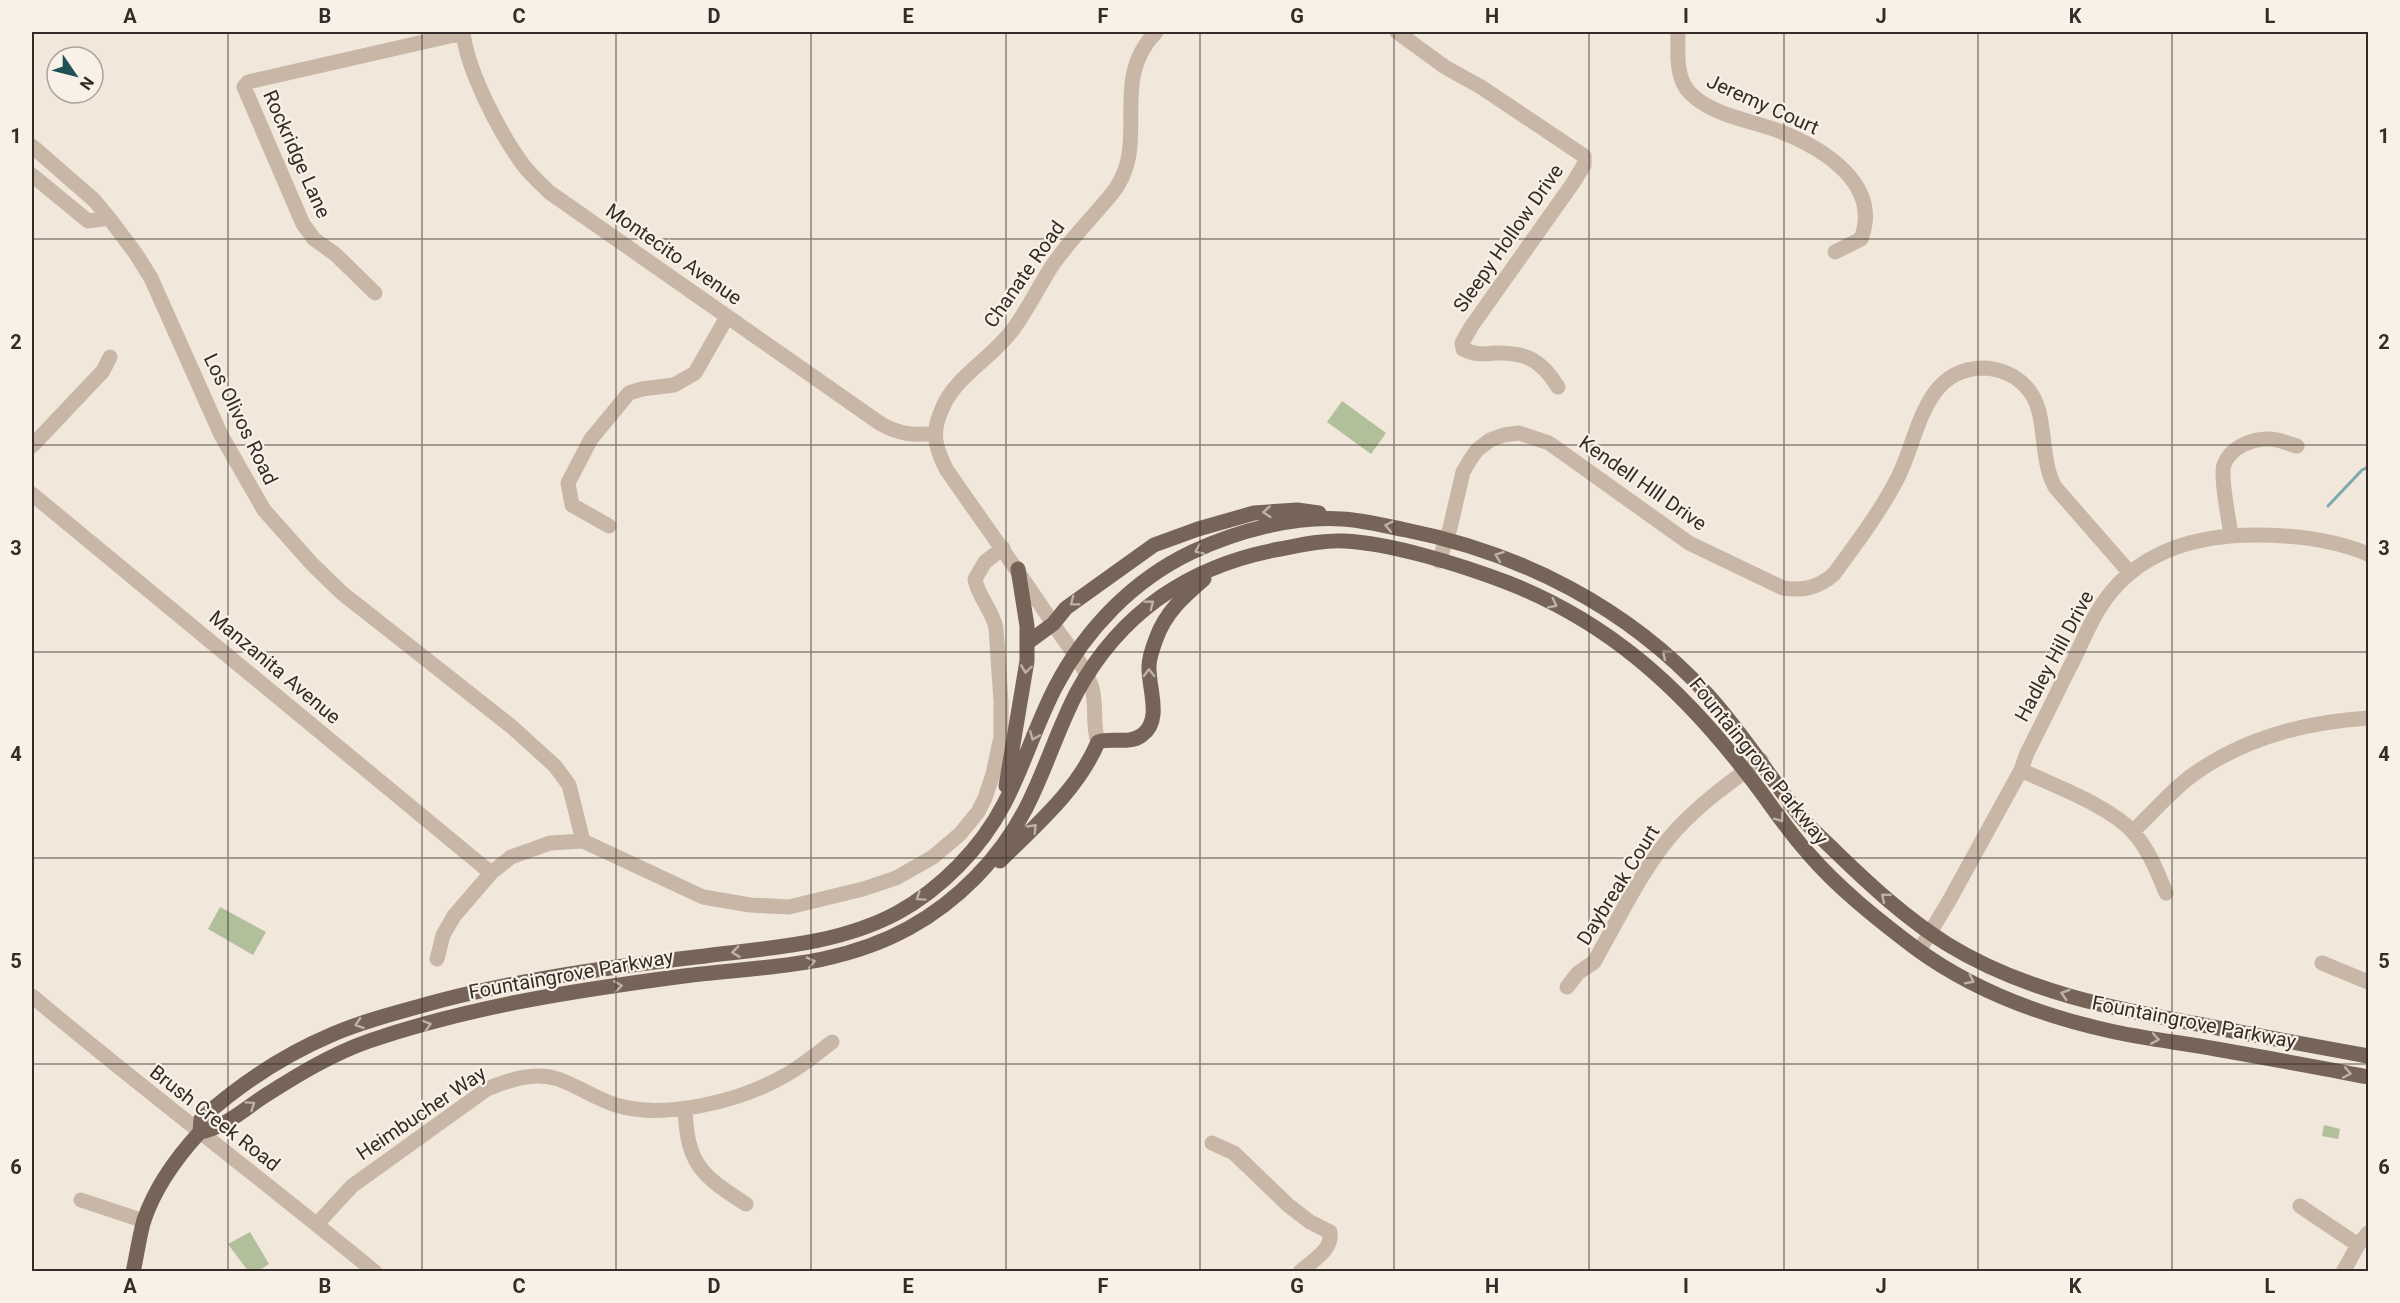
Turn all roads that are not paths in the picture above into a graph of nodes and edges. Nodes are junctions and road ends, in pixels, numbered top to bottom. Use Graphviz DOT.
graph roads {
  1 [pos="462,32"];
  2 [pos="1156,32"];
  3 [pos="1397,32"];
  4 [pos="1678,32"];
  5 [pos="32,146"];
  6 [pos="32,175"];
  7 [pos="109,218"];
  8 [pos="1835,252"];
  9 [pos="375,293"];
  10 [pos="727,317"];
  11 [pos="110,357"];
  12 [pos="1558,387"];
  13 [pos="934,433"];
  14 [pos="32,446"];
  15 [pos="2297,446"];
  16 [pos="32,494"];
  17 [pos="1345,519"];
  18 [pos="609,526"];
  19 [pos="2231,535"];
  20 [pos="1446,538"];
  21 [pos="1003,548"];
  22 [pos="2368,554"];
  23 [pos="1246,555"];
  24 [pos="1439,561"];
  25 [pos="1018,569"];
  26 [pos="2130,573"];
  27 [pos="1053,624"];
  28 [pos="1027,643"];
  29 [pos="2368,718"];
  30 [pos="1098,742"];
  31 [pos="1761,760"];
  32 [pos="2021,770"];
  33 [pos="1745,771"];
  34 [pos="988,831"];
  35 [pos="2133,831"];
  36 [pos="583,840"];
  37 [pos="490,873"];
  38 [pos="2166,893"];
  39 [pos="957,894"];
  40 [pos="1931,933"];
  41 [pos="1919,951"];
  42 [pos="437,959"];
  43 [pos="2322,963"];
  44 [pos="2368,982"];
  45 [pos="1568,987"];
  46 [pos="32,996"];
  47 [pos="831,1041"];
  48 [pos="2368,1056"];
  49 [pos="2368,1077"];
  50 [pos="685,1107"];
  51 [pos="200,1132"];
  52 [pos="1212,1143"];
  53 [pos="81,1200"];
  54 [pos="746,1204"];
  55 [pos="2300,1206"];
  56 [pos="144,1221"];
  57 [pos="317,1224"];
  58 [pos="2368,1233"];
  59 [pos="2358,1245"];
  60 [pos="133,1272"];
  61 [pos="375,1272"];
  62 [pos="1300,1272"];
  63 [pos="2343,1272"];
  1 -- 9 [label="street, Rockridge Lane"];
  1 -- 10 [label="street, Montecito Avenue"];
  2 -- 13 [label="street, Chanate Road"];
  3 -- 12 [label="street, Sleepy Hollow Drive"];
  4 -- 8 [label="street, Jeremy Court"];
  5 -- 7 [label="street, Los Olivos Road"];
  6 -- 7 [label="street"];
  7 -- 36 [label="street, Los Olivos Road"];
  10 -- 13 [label="street, Montecito Avenue"];
  10 -- 18 [label="street"];
  11 -- 14 [label="street"];
  13 -- 21 [label="street"];
  15 -- 19 [label="street"];
  16 -- 37 [label="street, Manzanita Avenue"];
  20 -- 17 [label="main road, Fountaingrove Parkway, one-way"];
  17 -- 27 [label="main road, one-way"];
  17 -- 34 [label="main road, Fountaingrove Parkway, one-way"];
  19 -- 22 [label="street, Hadley Hill Drive"];
  19 -- 26 [label="street, Hadley Hill Drive"];
  20 -- 24 [label="street, Kendell HIll Drive"];
  20 -- 26 [label="street, Kendell HIll Drive"];
  31 -- 20 [label="main road, Fountaingrove Parkway, one-way"];
  21 -- 25 [label="street"];
  21 -- 36 [label="street"];
  23 -- 24 [label="main road, Fountaingrove Parkway"];
  30 -- 23 [label="main road, one-way"];
  39 -- 23 [label="main road, Fountaingrove Parkway, one-way"];
  24 -- 33 [label="main road, Fountaingrove Parkway, one-way"];
  25 -- 27 [label="street"];
  25 -- 28 [label="main road"];
  26 -- 32 [label="street, Hadley Hill Drive"];
  27 -- 28 [label="main road"];
  27 -- 30 [label="street"];
  28 -- 34 [label="main road, one-way"];
  29 -- 35 [label="street"];
  39 -- 30 [label="main road, one-way"];
  31 -- 33 [label="street, Daybreak Court"];
  40 -- 31 [label="main road, Fountaingrove Parkway, one-way"];
  32 -- 35 [label="street"];
  32 -- 40 [label="street, Hadley Hill Drive"];
  33 -- 41 [label="main road, Fountaingrove Parkway, one-way"];
  33 -- 45 [label="street, Daybreak Court"];
  34 -- 51 [label="main road, Fountaingrove Parkway, one-way"];
  35 -- 38 [label="street"];
  36 -- 37 [label="street"];
  37 -- 42 [label="street"];
  51 -- 39 [label="main road, Fountaingrove Parkway, one-way"];
  40 -- 41 [label="street, Hadley Hill Drive"];
  48 -- 40 [label="main road, Fountaingrove Parkway, one-way"];
  41 -- 49 [label="main road, Fountaingrove Parkway, one-way"];
  43 -- 44 [label="street"];
  46 -- 51 [label="street, Brush Creek Road"];
  47 -- 50 [label="street, Heimbucher Way"];
  50 -- 54 [label="street"];
  50 -- 57 [label="street, Heimbucher Way"];
  51 -- 56 [label="main road"];
  51 -- 57 [label="street, Brush Creek Road"];
  52 -- 62 [label="street"];
  53 -- 56 [label="street"];
  55 -- 59 [label="street"];
  56 -- 60 [label="main road"];
  57 -- 61 [label="street, Brush Creek Road"];
  58 -- 59 [label="street"];
  59 -- 63 [label="street"];
}
